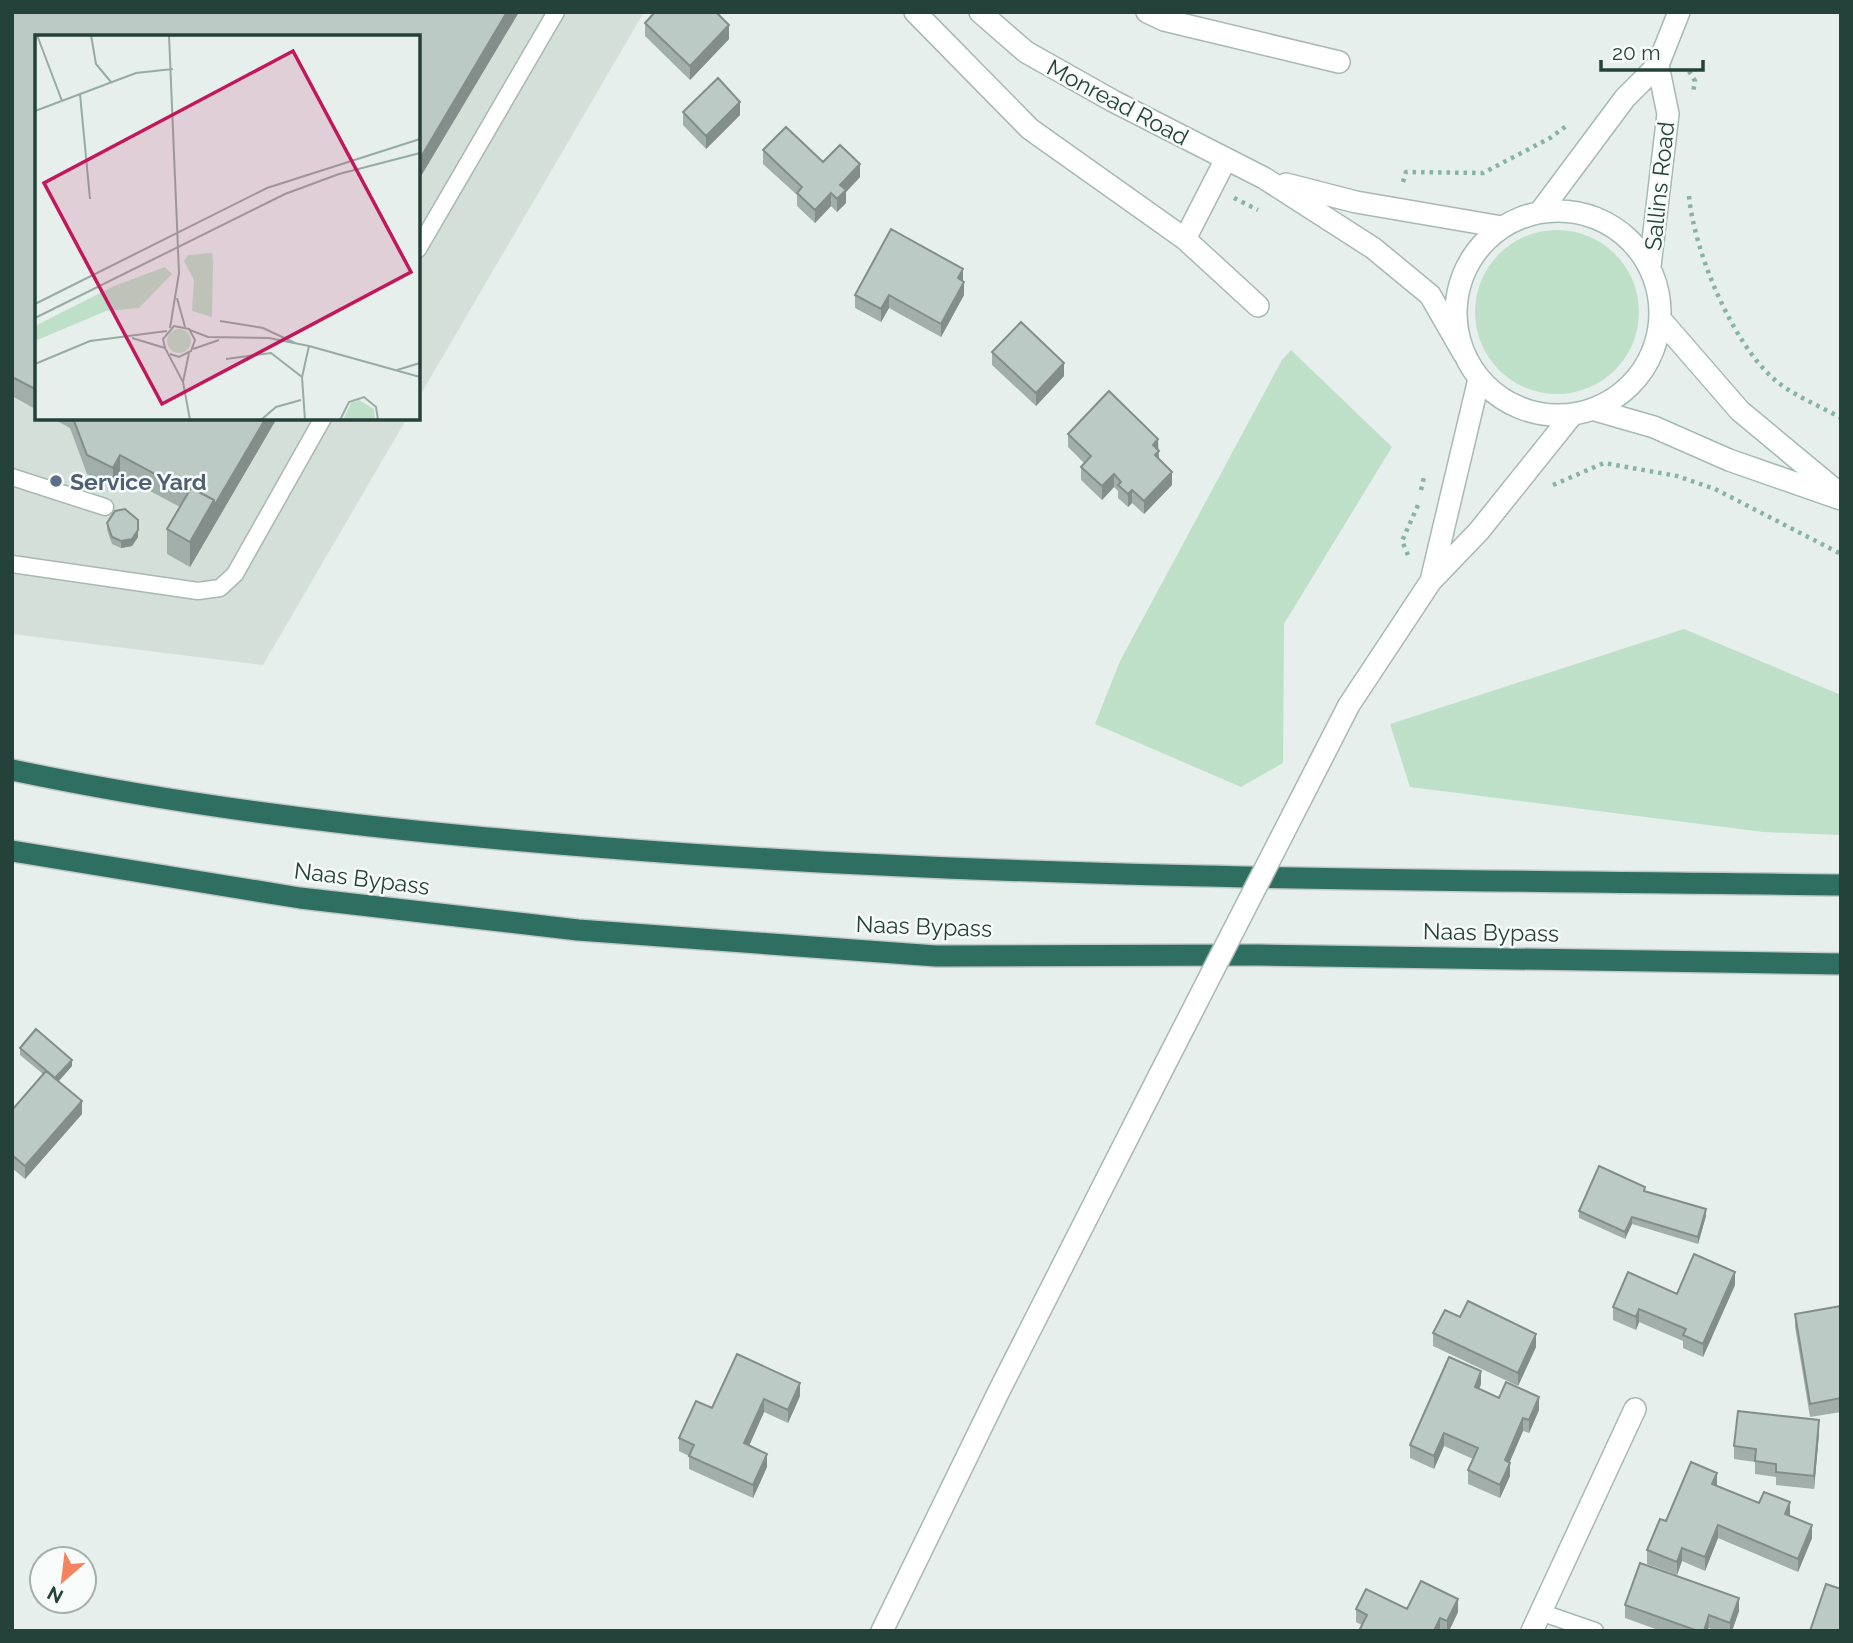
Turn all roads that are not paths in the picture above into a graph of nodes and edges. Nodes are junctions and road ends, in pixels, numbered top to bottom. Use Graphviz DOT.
graph roads {
  1 [pos="556,12"];
  2 [pos="915,12"];
  3 [pos="980,12"];
  4 [pos="1147,12"];
  5 [pos="1679,12"];
  6 [pos="1339,62"];
  7 [pos="1658,65"];
  8 [pos="1226,159"];
  9 [pos="1264,178"];
  10 [pos="1540,212"];
  11 [pos="1502,227"];
  12 [pos="1185,239"];
  13 [pos="420,246"];
  14 [pos="1650,266"];
  15 [pos="1258,306"];
  16 [pos="1661,320"];
  17 [pos="1464,354"];
  18 [pos="1479,379"];
  19 [pos="1595,410"];
  20 [pos="1572,415"];
  21 [pos="322,420"];
  22 [pos="12,477"];
  23 [pos="1841,497"];
  24 [pos="105,508"];
  25 [pos="12,564"];
  26 [pos="1431,582"];
  27 [pos="12,769"];
  28 [pos="12,850"];
  29 [pos="1841,885"];
  30 [pos="1841,964"];
  31 [pos="1635,1409"];
  32 [pos="1536,1621"];
  33 [pos="882,1631"];
  34 [pos="1595,1631"];
  1 -- 13 [label="lane"];
  2 -- 12 [label="street"];
  3 -- 8 [label="street, Monread Road"];
  4 -- 6 [label="street"];
  5 -- 7 [label="street"];
  7 -- 10 [label="street"];
  7 -- 14 [label="street, Sallins Road"];
  8 -- 9 [label="street, Monread Road"];
  8 -- 12 [label="street"];
  9 -- 11 [label="street, Monread Road"];
  9 -- 17 [label="street, Monread Road"];
  10 -- 11 [label="street"];
  10 -- 14 [label="street"];
  11 -- 17 [label="street"];
  12 -- 15 [label="street"];
  14 -- 16 [label="street"];
  16 -- 19 [label="street"];
  16 -- 23 [label="street"];
  17 -- 18 [label="street"];
  18 -- 20 [label="street"];
  18 -- 26 [label="street"];
  19 -- 20 [label="street"];
  19 -- 23 [label="street"];
  20 -- 26 [label="street"];
  21 -- 25 [label="lane"];
  22 -- 24 [label="lane"];
  26 -- 33 [label="street, bridge"];
  27 -- 29 [label="highway"];
  28 -- 30 [label="highway, Naas Bypass"];
  31 -- 32 [label="street"];
  32 -- 34 [label="lane"];
}
